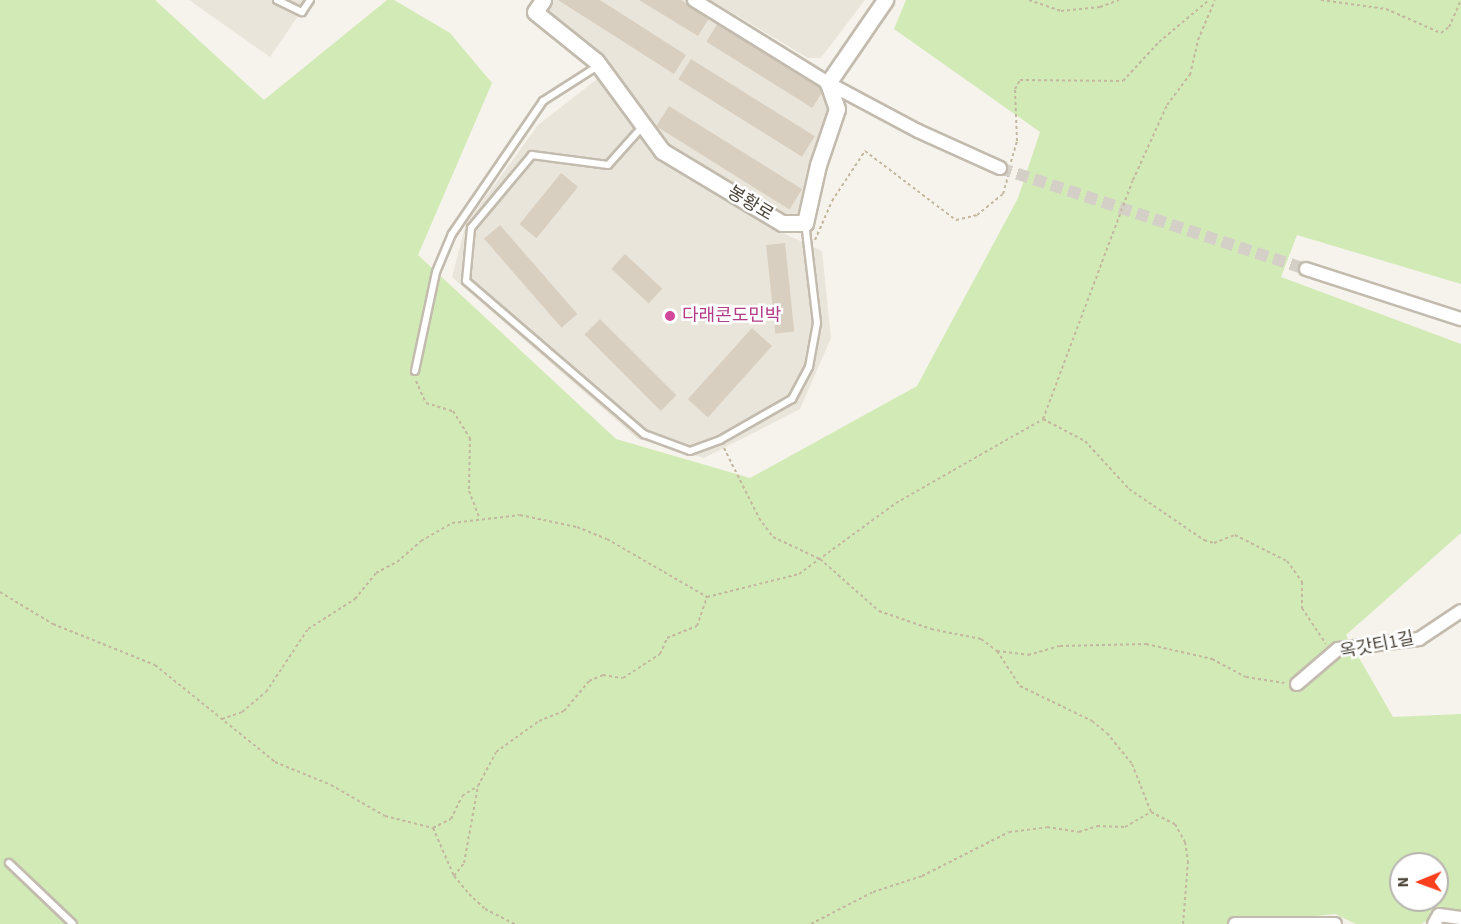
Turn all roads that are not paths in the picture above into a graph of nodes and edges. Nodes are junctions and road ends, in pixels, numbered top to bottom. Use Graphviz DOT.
graph roads {
  1 [pos="277,0"];
  2 [pos="310,0"];
  3 [pos="543,0"];
  4 [pos="694,0"];
  5 [pos="885,0"];
  6 [pos="600,65"];
  7 [pos="828,83"];
  8 [pos="644,126"];
  9 [pos="1000,168"];
  10 [pos="805,223"];
  11 [pos="1306,269"];
  12 [pos="1461,319"];
  13 [pos="415,371"];
  14 [pos="1461,612"];
  15 [pos="1297,684"];
  16 [pos="9,863"];
  17 [pos="1461,918"];
  18 [pos="74,924"];
  19 [pos="1235,924"];
  20 [pos="1335,924"];
  21 [pos="1434,924"];
  1 -- 2 [label="lane"];
  3 -- 6 [label="street, 봉황로"];
  4 -- 7 [label="street"];
  5 -- 7 [label="street"];
  6 -- 8 [label="street, 봉황로"];
  6 -- 13 [label="lane"];
  7 -- 9 [label="street"];
  7 -- 10 [label="street"];
  8 -- 10 [label="street, 봉황로"];
  8 -- 10 [label="lane"];
  11 -- 12 [label="street"];
  14 -- 15 [label="street, 옥갓티1길"];
  16 -- 18 [label="lane"];
  17 -- 21 [label="street"];
  19 -- 20 [label="street"];
}
